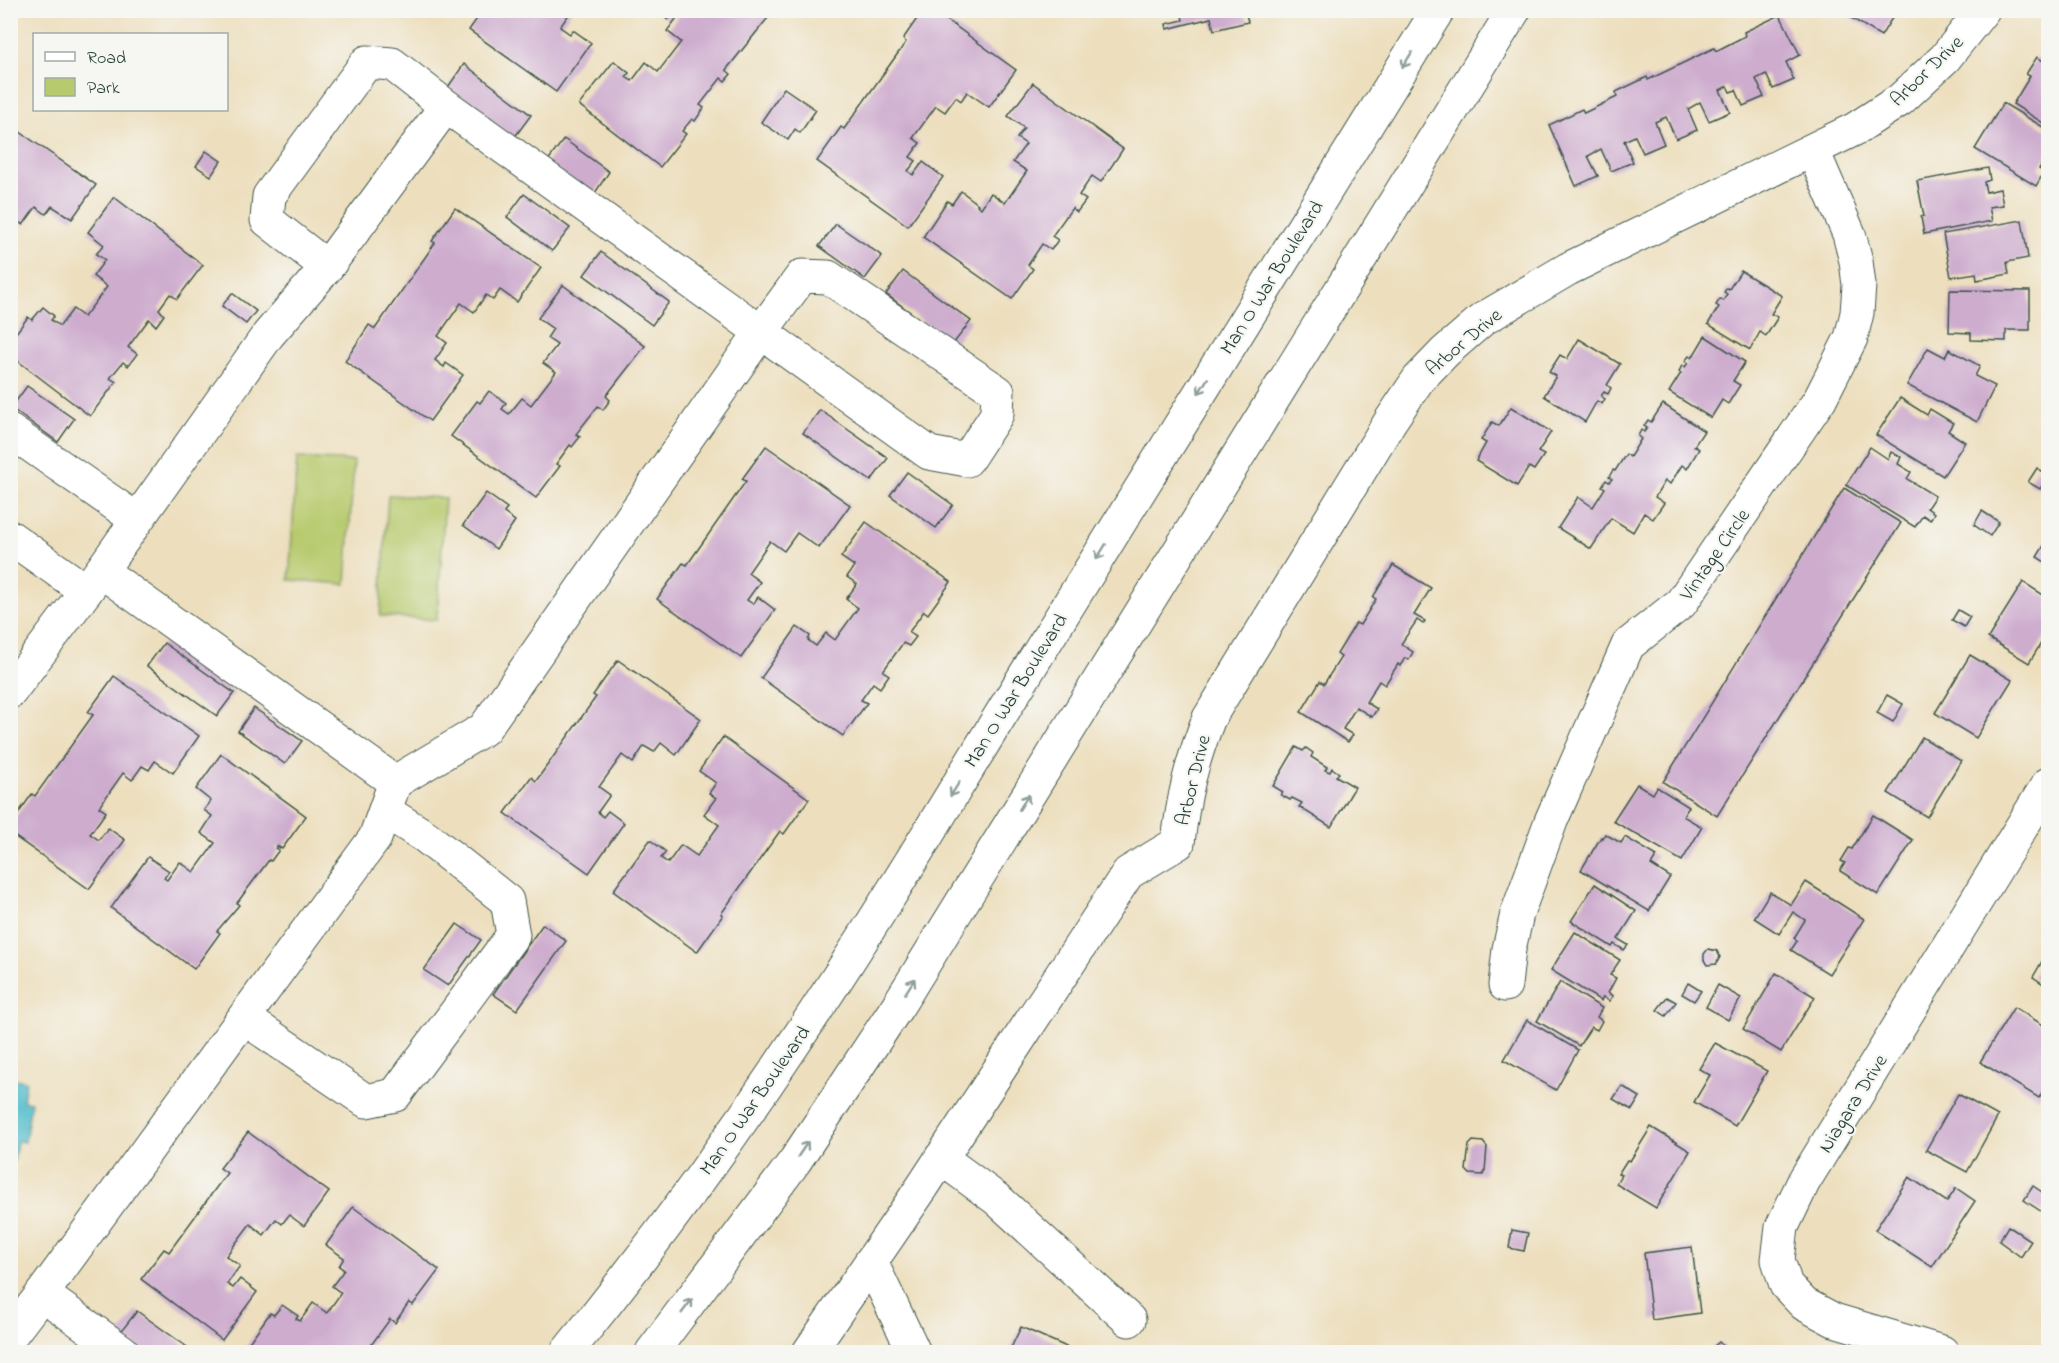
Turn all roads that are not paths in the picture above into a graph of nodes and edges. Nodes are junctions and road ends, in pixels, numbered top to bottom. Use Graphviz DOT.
graph roads {
  1 [pos="1438,10"];
  2 [pos="1514,10"];
  3 [pos="1983,10"];
  4 [pos="446,106"];
  5 [pos="1813,151"];
  6 [pos="327,267"];
  7 [pos="761,332"];
  8 [pos="10,431"];
  9 [pos="136,519"];
  10 [pos="10,537"];
  11 [pos="93,581"];
  12 [pos="10,692"];
  13 [pos="2049,784"];
  14 [pos="390,797"];
  15 [pos="1505,985"];
  16 [pos="244,1018"];
  17 [pos="941,1158"];
  18 [pos="871,1262"];
  19 [pos="42,1294"];
  20 [pos="1129,1320"];
  21 [pos="10,1336"];
  22 [pos="123,1353"];
  23 [pos="567,1353"];
  24 [pos="652,1353"];
  25 [pos="809,1353"];
  26 [pos="914,1353"];
  27 [pos="1942,1353"];
  1 -- 23 [label="street, Man O War Boulevard, one-way"];
  24 -- 2 [label="street, one-way"];
  3 -- 5 [label="street, Arbor Drive"];
  4 -- 6 [label="street"];
  4 -- 6 [label="street"];
  4 -- 7 [label="street"];
  5 -- 15 [label="street, Vintage Circle"];
  5 -- 17 [label="street, Arbor Drive"];
  6 -- 9 [label="street"];
  7 -- 7 [label="street"];
  7 -- 14 [label="street"];
  8 -- 9 [label="street"];
  9 -- 11 [label="street"];
  10 -- 11 [label="street"];
  11 -- 12 [label="street"];
  11 -- 14 [label="street"];
  13 -- 27 [label="street, Niagara Drive"];
  14 -- 16 [label="street"];
  14 -- 16 [label="street"];
  16 -- 19 [label="street"];
  17 -- 18 [label="street"];
  17 -- 20 [label="street"];
  18 -- 25 [label="street"];
  18 -- 26 [label="street"];
  19 -- 21 [label="street"];
  19 -- 22 [label="street"];
}
